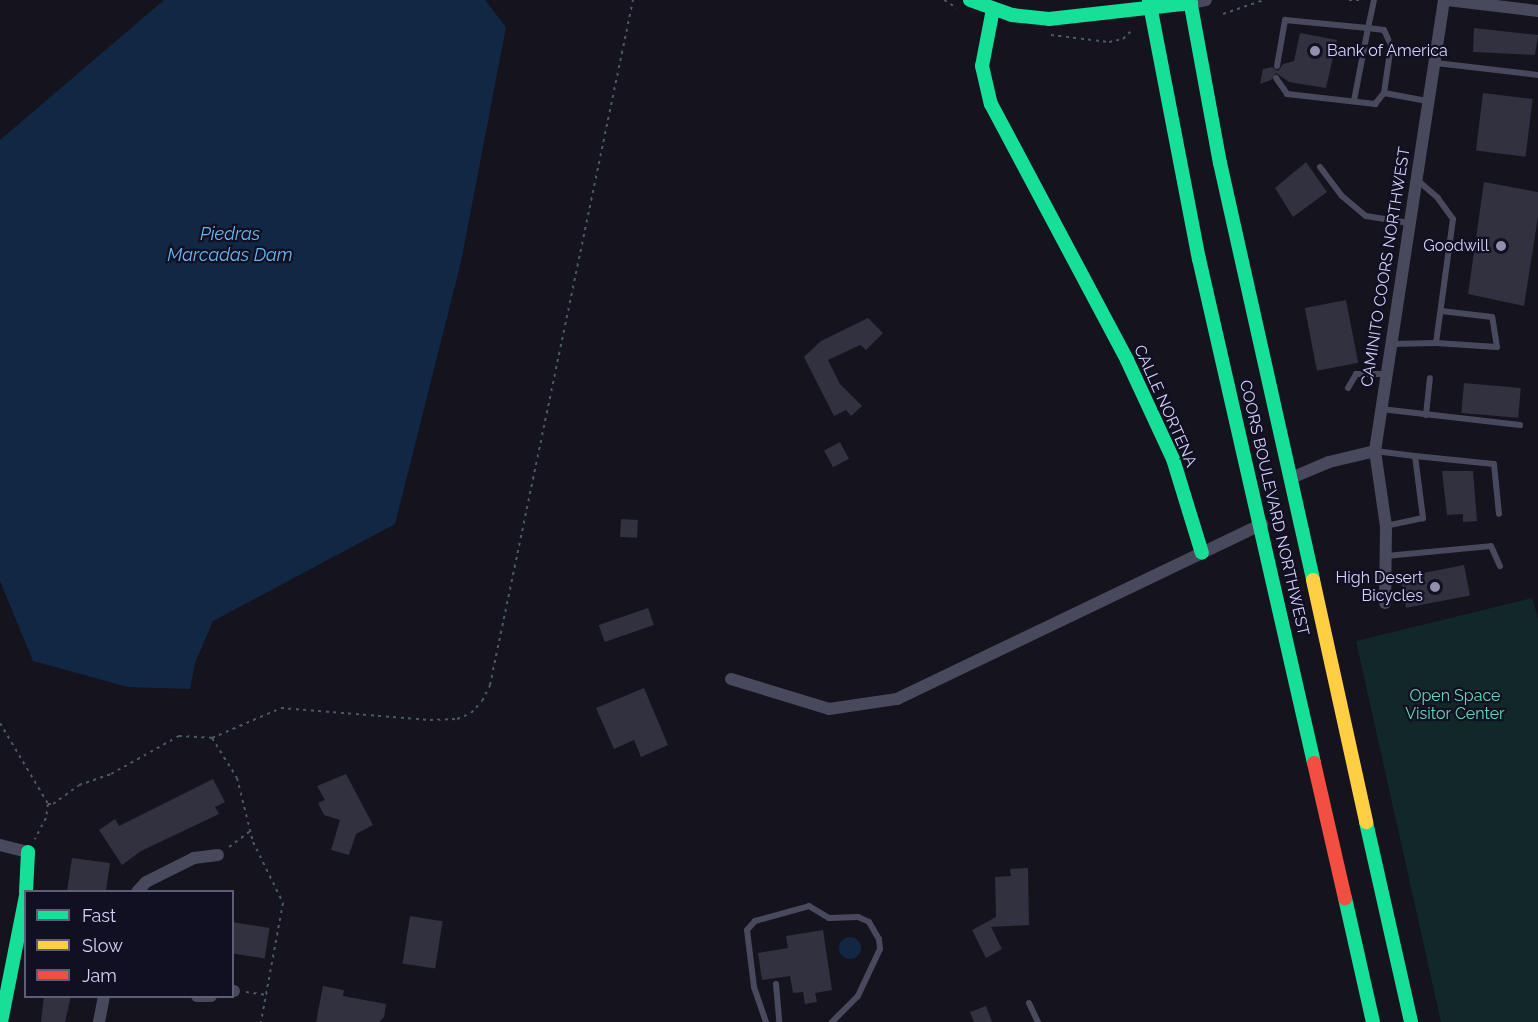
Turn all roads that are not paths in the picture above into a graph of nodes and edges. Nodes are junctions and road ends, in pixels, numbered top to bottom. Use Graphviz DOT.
graph roads {
  1 [pos="970,0"];
  2 [pos="1206,0"];
  3 [pos="1374,0"];
  4 [pos="1446,0"];
  5 [pos="1191,1"];
  6 [pos="1150,4"];
  7 [pos="993,9"];
  8 [pos="1538,11"];
  9 [pos="1368,28"];
  10 [pos="1436,63"];
  11 [pos="1277,66"];
  12 [pos="1538,75"];
  13 [pos="1276,78"];
  14 [pos="1384,93"];
  15 [pos="1354,101"];
  16 [pos="1427,101"];
  17 [pos="1320,167"];
  18 [pos="1416,179"];
  19 [pos="1409,223"];
  20 [pos="1441,311"];
  21 [pos="1436,343"];
  22 [pos="1390,345"];
  23 [pos="1386,374"];
  24 [pos="1430,378"];
  25 [pos="1348,388"];
  26 [pos="1381,410"];
  27 [pos="1426,415"];
  28 [pos="1520,425"];
  29 [pos="1376,451"];
  30 [pos="1415,456"];
  31 [pos="1291,478"];
  32 [pos="1499,514"];
  33 [pos="1262,524"];
  34 [pos="1386,526"];
  35 [pos="1202,553"];
  36 [pos="1386,556"];
  37 [pos="1500,567"];
  38 [pos="1385,603"];
  39 [pos="731,679"];
  40 [pos="0,845"];
  41 [pos="28,852"];
  42 [pos="218,855"];
  43 [pos="26,890"];
  44 [pos="138,890"];
  45 [pos="24,906"];
  46 [pos="776,984"];
  47 [pos="104,998"];
  48 [pos="1029,1003"];
  49 [pos="1,1022"];
  50 [pos="99,1022"];
  51 [pos="766,1022"];
  52 [pos="779,1022"];
  53 [pos="832,1022"];
  54 [pos="1038,1022"];
  55 [pos="1372,1022"];
  56 [pos="1411,1022"];
  1 -- 7 [label="main road"];
  2 -- 5 [label="street"];
  3 -- 9 [label="lane"];
  4 -- 8 [label="street"];
  4 -- 10 [label="street, CAMINITO COORS NORTHWEST"];
  5 -- 6 [label="main road"];
  5 -- 31 [label="main road, COORS BOULEVARD NORTHWEST"];
  6 -- 7 [label="main road"];
  6 -- 33 [label="main road, COORS BOULEVARD NORTHWEST"];
  7 -- 35 [label="main road, CALLE NORTENA"];
  9 -- 11 [label="lane"];
  9 -- 14 [label="lane"];
  9 -- 15 [label="lane"];
  10 -- 12 [label="lane"];
  10 -- 16 [label="street, CAMINITO COORS NORTHWEST"];
  13 -- 15 [label="lane"];
  14 -- 15 [label="lane"];
  14 -- 16 [label="lane"];
  16 -- 18 [label="street, CAMINITO COORS NORTHWEST"];
  17 -- 19 [label="lane"];
  18 -- 19 [label="street, CAMINITO COORS NORTHWEST"];
  18 -- 20 [label="lane"];
  19 -- 22 [label="street, CAMINITO COORS NORTHWEST"];
  20 -- 21 [label="lane"];
  20 -- 21 [label="lane"];
  21 -- 22 [label="lane"];
  22 -- 23 [label="street, CAMINITO COORS NORTHWEST"];
  23 -- 25 [label="lane"];
  23 -- 26 [label="street, CAMINITO COORS NORTHWEST"];
  24 -- 27 [label="lane"];
  26 -- 27 [label="lane"];
  26 -- 29 [label="street, CAMINITO COORS NORTHWEST"];
  27 -- 28 [label="lane"];
  29 -- 30 [label="lane"];
  29 -- 31 [label="street"];
  29 -- 34 [label="street, CAMINITO COORS NORTHWEST"];
  30 -- 32 [label="lane"];
  30 -- 34 [label="lane"];
  31 -- 56 [label="main road, COORS BOULEVARD NORTHWEST"];
  33 -- 35 [label="street"];
  33 -- 55 [label="main road, COORS BOULEVARD NORTHWEST"];
  34 -- 36 [label="street, CAMINITO COORS NORTHWEST"];
  35 -- 39 [label="street"];
  36 -- 37 [label="lane"];
  36 -- 38 [label="street, CAMINITO COORS NORTHWEST"];
  40 -- 41 [label="street"];
  41 -- 43 [label="main road"];
  42 -- 44 [label="street"];
  45 -- 49 [label="main road"];
  46 -- 52 [label="lane"];
  47 -- 50 [label="street"];
  48 -- 54 [label="lane"];
  51 -- 53 [label="lane"];
}
